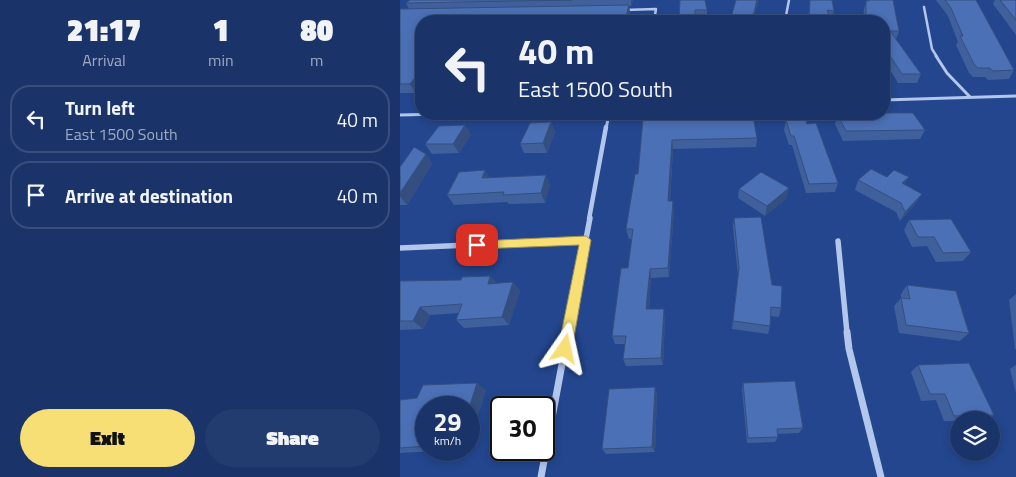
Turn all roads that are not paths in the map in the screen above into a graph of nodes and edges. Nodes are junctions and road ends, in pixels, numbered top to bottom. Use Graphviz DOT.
graph roads {
  1 [pos="789,0"];
  2 [pos="924,7"];
  3 [pos="616,10"];
  4 [pos="655,15"];
  5 [pos="786,15"];
  6 [pos="1016,96"];
  7 [pos="970,98"];
  8 [pos="890,100"];
  9 [pos="400,115"];
  10 [pos="415,115"];
  11 [pos="608,120"];
  12 [pos="586,240"];
  13 [pos="838,241"];
  14 [pos="400,248"];
  15 [pos="541,477"];
  16 [pos="881,477"];
  1 -- 5 [label="street"];
  2 -- 7 [label="street"];
  3 -- 4 [label="street"];
  6 -- 7 [label="street"];
  7 -- 8 [label="street"];
  9 -- 10 [label="street"];
  11 -- 12 [label="street"];
  12 -- 14 [label="street"];
  12 -- 15 [label="street"];
  13 -- 16 [label="street"];
}
